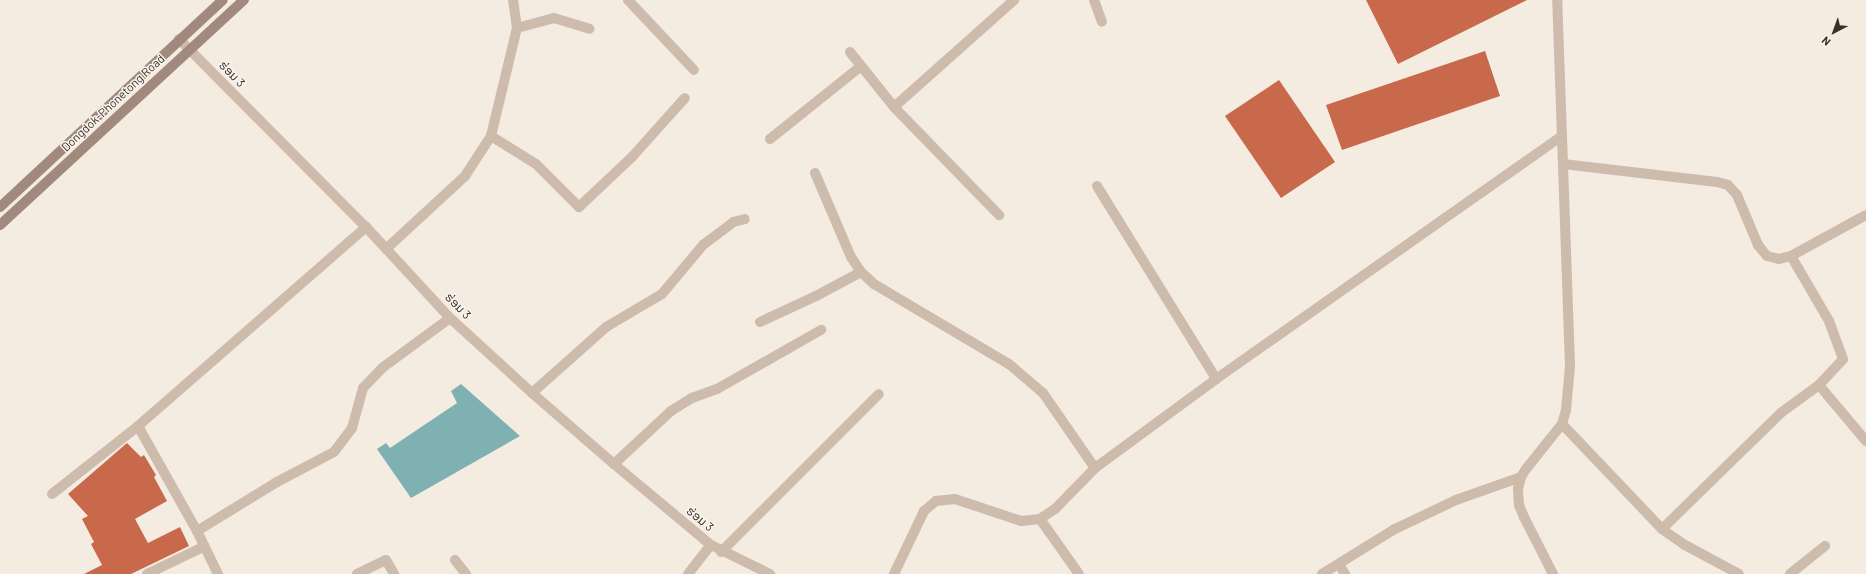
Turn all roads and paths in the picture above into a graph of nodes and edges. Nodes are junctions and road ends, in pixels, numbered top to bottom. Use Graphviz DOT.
graph roads {
  1 [pos="223,0"];
  2 [pos="244,0"];
  3 [pos="513,0"];
  4 [pos="628,0"];
  5 [pos="1014,0"];
  6 [pos="1094,0"];
  7 [pos="1557,0"];
  8 [pos="1102,22"];
  9 [pos="517,28"];
  10 [pos="589,29"];
  11 [pos="179,39"];
  12 [pos="189,50"];
  13 [pos="850,52"];
  14 [pos="860,67"];
  15 [pos="694,70"];
  16 [pos="685,98"];
  17 [pos="894,106"];
  18 [pos="491,136"];
  19 [pos="1562,136"];
  20 [pos="770,139"];
  21 [pos="1563,164"];
  22 [pos="815,173"];
  23 [pos="1097,186"];
  24 [pos="0,206"];
  25 [pos="999,215"];
  26 [pos="1866,215"];
  27 [pos="745,219"];
  28 [pos="0,225"];
  29 [pos="366,228"];
  30 [pos="386,249"];
  31 [pos="1791,256"];
  32 [pos="861,272"];
  33 [pos="450,318"];
  34 [pos="760,322"];
  35 [pos="821,330"];
  36 [pos="1216,379"];
  37 [pos="1819,385"];
  38 [pos="532,393"];
  39 [pos="879,394"];
  40 [pos="1562,424"];
  41 [pos="138,426"];
  42 [pos="1866,441"];
  43 [pos="614,464"];
  44 [pos="1094,468"];
  45 [pos="1521,477"];
  46 [pos="52,494"];
  47 [pos="1040,519"];
  48 [pos="1662,529"];
  49 [pos="197,531"];
  50 [pos="711,545"];
  51 [pos="205,546"];
  52 [pos="1825,546"];
  53 [pos="721,552"];
  54 [pos="455,560"];
  55 [pos="1339,564"];
  56 [pos="147,574"];
  57 [pos="218,574"];
  58 [pos="357,574"];
  59 [pos="394,574"];
  60 [pos="466,574"];
  61 [pos="688,574"];
  62 [pos="770,574"];
  63 [pos="894,574"];
  64 [pos="1079,574"];
  65 [pos="1322,574"];
  66 [pos="1345,574"];
  67 [pos="1553,574"];
  68 [pos="1739,574"];
  69 [pos="1790,574"];
  1 -- 11 [label="main road, Dongdok-Phonetong Road"];
  2 -- 12 [label="main road, Dongdok-Phonetong Road"];
  3 -- 9 [label="street"];
  4 -- 15 [label="street"];
  5 -- 17 [label="street"];
  6 -- 8 [label="street"];
  7 -- 19 [label="street"];
  9 -- 10 [label="street"];
  9 -- 18 [label="street"];
  11 -- 12 [label="street, ຮ່ອມ 3"];
  11 -- 24 [label="main road, Dongdok-Phonetong Road"];
  12 -- 28 [label="main road, Dongdok-Phonetong Road"];
  12 -- 29 [label="street, ຮ່ອມ 3"];
  13 -- 14 [label="street"];
  14 -- 17 [label="street"];
  14 -- 20 [label="street"];
  16 -- 18 [label="street"];
  17 -- 25 [label="street"];
  18 -- 30 [label="street"];
  19 -- 21 [label="street"];
  19 -- 36 [label="street"];
  21 -- 31 [label="street"];
  21 -- 40 [label="street"];
  22 -- 32 [label="street"];
  23 -- 36 [label="street"];
  26 -- 31 [label="street"];
  27 -- 38 [label="street"];
  29 -- 30 [label="street, ຮ່ອມ 3"];
  29 -- 41 [label="street"];
  30 -- 33 [label="street, ຮ່ອມ 3"];
  31 -- 37 [label="street"];
  32 -- 34 [label="street"];
  32 -- 44 [label="street"];
  33 -- 38 [label="street, ຮ່ອມ 3"];
  33 -- 49 [label="street"];
  35 -- 43 [label="street"];
  36 -- 44 [label="street"];
  37 -- 42 [label="street"];
  37 -- 48 [label="street"];
  38 -- 43 [label="street, ຮ່ອມ 3"];
  39 -- 53 [label="street"];
  40 -- 45 [label="street"];
  40 -- 48 [label="street"];
  41 -- 46 [label="street"];
  41 -- 49 [label="street"];
  43 -- 50 [label="street, ຮ່ອມ 3"];
  44 -- 47 [label="street"];
  45 -- 55 [label="street"];
  45 -- 67 [label="street"];
  47 -- 63 [label="street"];
  47 -- 64 [label="street"];
  48 -- 68 [label="street"];
  49 -- 51 [label="street"];
  50 -- 53 [label="street"];
  50 -- 61 [label="street, ຮ່ອມ 3"];
  51 -- 56 [label="street"];
  51 -- 57 [label="street"];
  52 -- 69 [label="street"];
  53 -- 62 [label="street"];
  54 -- 60 [label="street"];
  55 -- 65 [label="street"];
  55 -- 66 [label="street"];
  58 -- 59 [label="street"];
}
